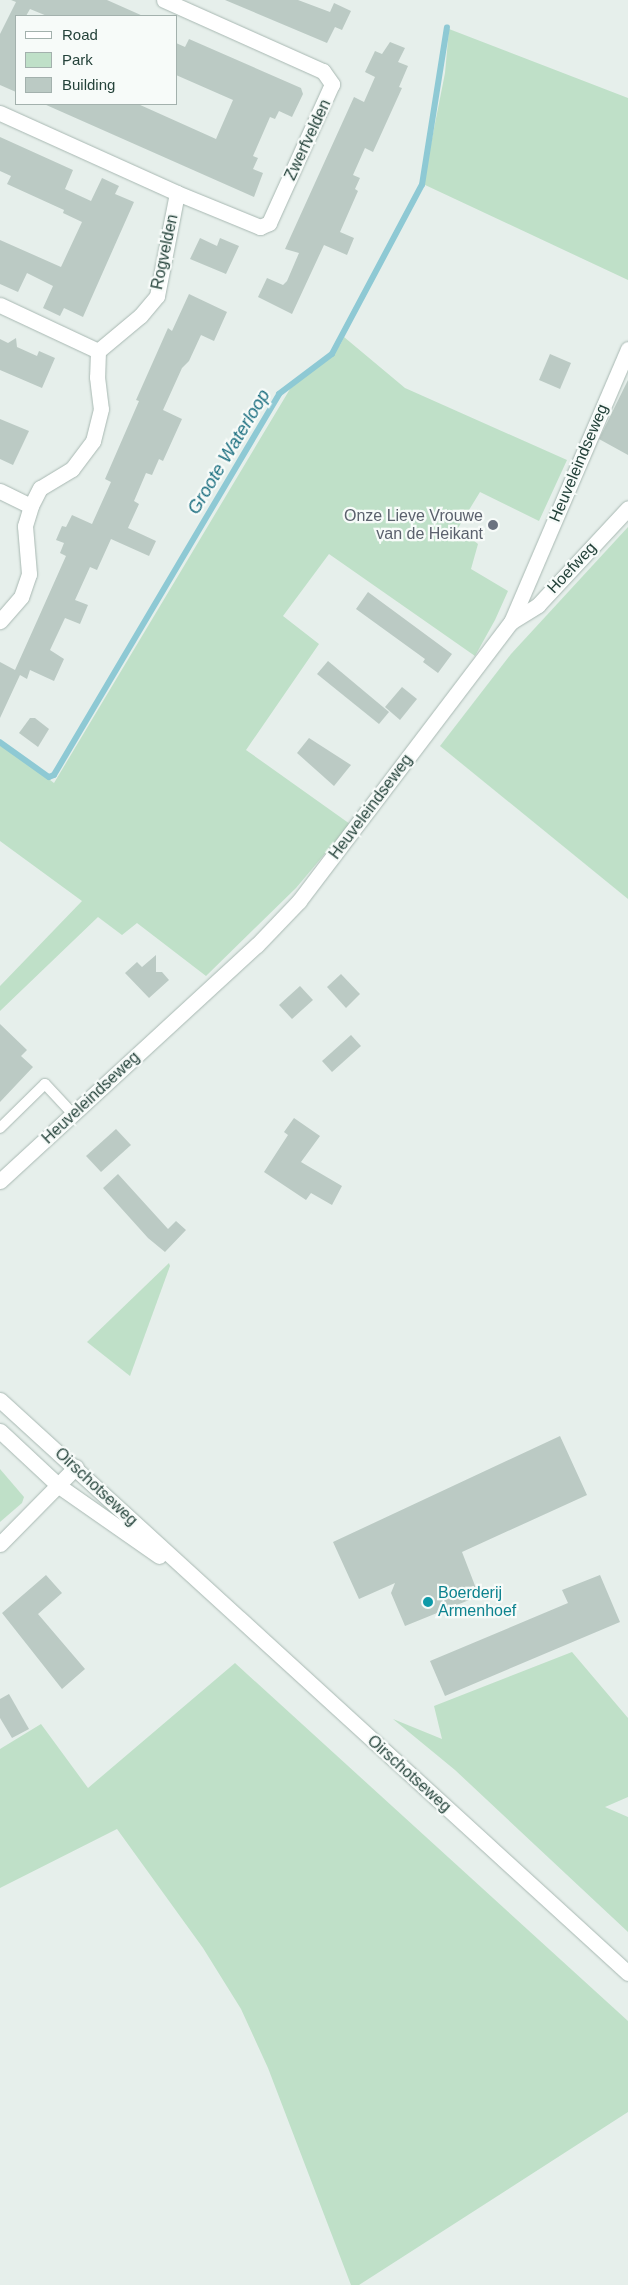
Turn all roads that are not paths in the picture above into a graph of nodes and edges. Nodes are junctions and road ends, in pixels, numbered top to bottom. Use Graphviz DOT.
graph roads {
  1 [pos="164,0"];
  2 [pos="0,113"];
  3 [pos="177,193"];
  4 [pos="0,305"];
  5 [pos="628,349"];
  6 [pos="98,351"];
  7 [pos="0,491"];
  8 [pos="31,506"];
  9 [pos="628,508"];
  10 [pos="0,621"];
  11 [pos="511,622"];
  12 [pos="73,1114"];
  13 [pos="0,1128"];
  14 [pos="0,1182"];
  15 [pos="0,1400"];
  16 [pos="0,1431"];
  17 [pos="76,1467"];
  18 [pos="58,1486"];
  19 [pos="0,1544"];
  20 [pos="190,1576"];
  21 [pos="628,1972"];
  1 -- 3 [label="street, Zwerfvelden"];
  2 -- 3 [label="street, Rogvelden"];
  3 -- 6 [label="street, Rogvelden"];
  4 -- 6 [label="street"];
  5 -- 11 [label="street, Heuveleindseweg"];
  6 -- 8 [label="street"];
  7 -- 8 [label="street"];
  8 -- 10 [label="street"];
  9 -- 11 [label="street, Hoefweg"];
  11 -- 12 [label="street, Heuveleindseweg"];
  12 -- 13 [label="lane"];
  12 -- 14 [label="street, Heuveleindseweg"];
  15 -- 17 [label="street, Oirschotseweg"];
  16 -- 18 [label="street, Oirschotseweg"];
  17 -- 18 [label="street"];
  17 -- 20 [label="street, Oirschotseweg"];
  18 -- 19 [label="street"];
  18 -- 20 [label="street, Oirschotseweg"];
  20 -- 21 [label="street, Oirschotseweg"];
}
